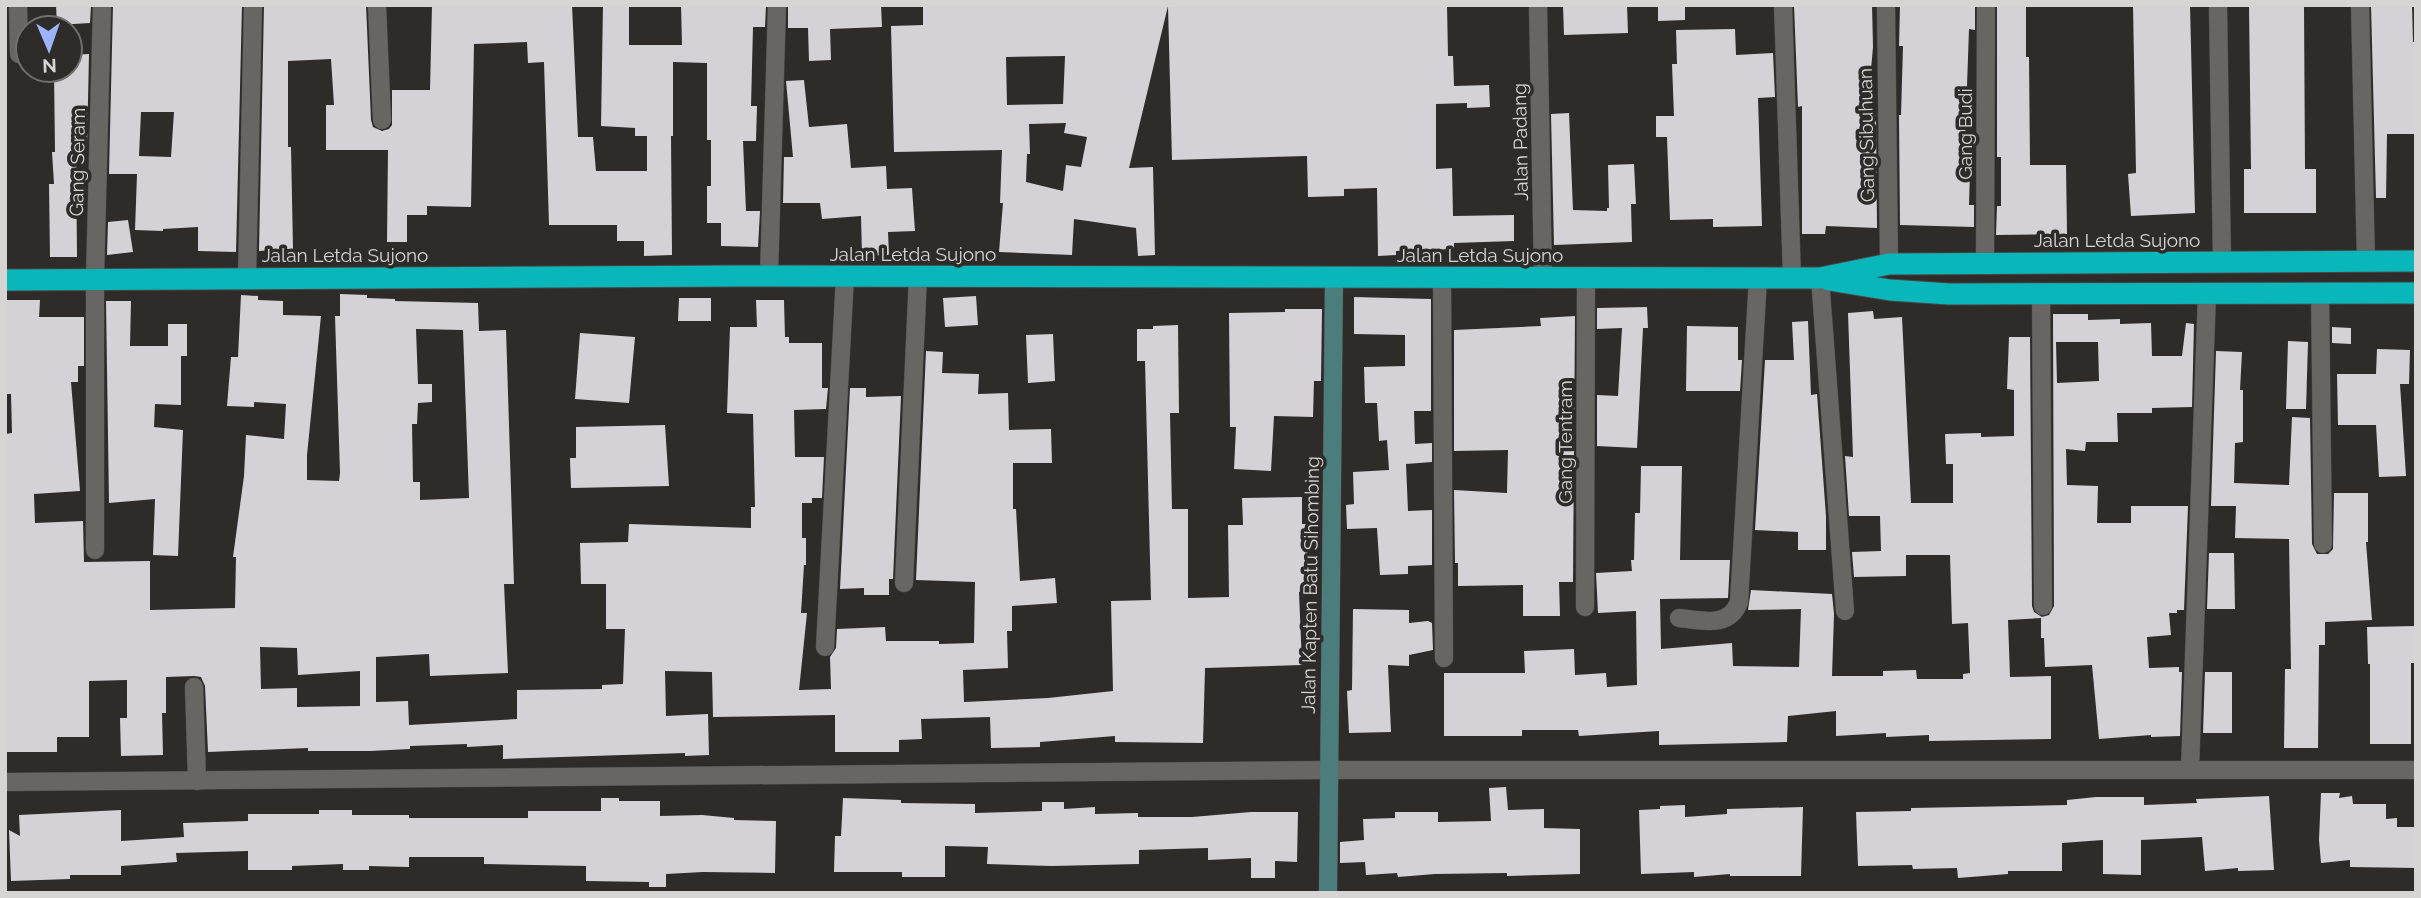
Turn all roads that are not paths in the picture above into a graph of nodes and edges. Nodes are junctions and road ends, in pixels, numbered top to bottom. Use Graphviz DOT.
graph roads {
  1 [pos="102,5"];
  2 [pos="253,5"];
  3 [pos="377,5"];
  4 [pos="776,5"];
  5 [pos="1538,5"];
  6 [pos="1783,5"];
  7 [pos="1886,5"];
  8 [pos="1986,5"];
  9 [pos="2218,5"];
  10 [pos="2360,5"];
  11 [pos="382,120"];
  12 [pos="2341,261"];
  13 [pos="2416,261"];
  14 [pos="2222,262"];
  15 [pos="2366,262"];
  16 [pos="1889,264"];
  17 [pos="1985,264"];
  18 [pos="769,276"];
  19 [pos="845,276"];
  20 [pos="918,276"];
  21 [pos="1334,277"];
  22 [pos="1442,277"];
  23 [pos="1543,277"];
  24 [pos="95,278"];
  25 [pos="247,278"];
  26 [pos="1586,278"];
  27 [pos="1758,278"];
  28 [pos="1792,278"];
  29 [pos="1820,278"];
  30 [pos="5,279"];
  31 [pos="2416,281"];
  32 [pos="1890,290"];
  33 [pos="2207,293"];
  34 [pos="2320,293"];
  35 [pos="2416,293"];
  36 [pos="2041,294"];
  37 [pos="2323,544"];
  38 [pos="95,550"];
  39 [pos="904,583"];
  40 [pos="2043,606"];
  41 [pos="1585,607"];
  42 [pos="1845,611"];
  43 [pos="1679,618"];
  44 [pos="825,647"];
  45 [pos="1444,658"];
  46 [pos="194,687"];
  47 [pos="2190,769"];
  48 [pos="1329,770"];
  49 [pos="2416,770"];
  50 [pos="197,781"];
  51 [pos="5,782"];
  52 [pos="1328,893"];
  1 -- 24 [label="street, Gang Seram"];
  2 -- 25 [label="street"];
  3 -- 11 [label="street"];
  4 -- 18 [label="street"];
  5 -- 23 [label="street, Jalan Padang"];
  6 -- 28 [label="street"];
  7 -- 16 [label="street, Gang Sibuhuan"];
  8 -- 17 [label="street, Gang Budi"];
  9 -- 14 [label="street"];
  10 -- 15 [label="street"];
  12 -- 14 [label="highway, Jalan Letda Sujono"];
  12 -- 15 [label="highway, Jalan Letda Sujono"];
  12 -- 31 [label="highway"];
  13 -- 15 [label="highway, Jalan Letda Sujono"];
  14 -- 17 [label="highway, Jalan Letda Sujono"];
  16 -- 17 [label="highway, Jalan Letda Sujono"];
  16 -- 29 [label="highway, Jalan Letda Sujono"];
  16 -- 32 [label="highway"];
  18 -- 19 [label="highway, Jalan Letda Sujono"];
  18 -- 25 [label="highway, Jalan Letda Sujono"];
  19 -- 20 [label="highway, Jalan Letda Sujono"];
  19 -- 44 [label="street"];
  20 -- 21 [label="highway, Jalan Letda Sujono"];
  20 -- 39 [label="street"];
  21 -- 22 [label="highway, Jalan Letda Sujono"];
  21 -- 48 [label="street, Jalan Kapten Batu Sihombing"];
  22 -- 23 [label="highway, Jalan Letda Sujono"];
  22 -- 45 [label="street"];
  23 -- 26 [label="highway, Jalan Letda Sujono"];
  24 -- 25 [label="highway, Jalan Letda Sujono"];
  24 -- 30 [label="highway, Jalan Letda Sujono"];
  24 -- 38 [label="street, Gang Seram"];
  26 -- 27 [label="highway, Jalan Letda Sujono"];
  26 -- 41 [label="street, Gang Tentram"];
  27 -- 28 [label="highway, Jalan Letda Sujono"];
  27 -- 43 [label="street"];
  28 -- 29 [label="highway, Jalan Letda Sujono"];
  29 -- 32 [label="highway, Jalan Letda Sujono"];
  29 -- 42 [label="street"];
  32 -- 36 [label="highway, Jalan Letda Sujono"];
  33 -- 34 [label="highway, Jalan Letda Sujono"];
  33 -- 36 [label="highway, Jalan Letda Sujono"];
  33 -- 47 [label="street"];
  34 -- 35 [label="highway, Jalan Letda Sujono"];
  34 -- 37 [label="street"];
  36 -- 40 [label="street"];
  46 -- 50 [label="street"];
  47 -- 48 [label="street"];
  47 -- 49 [label="street"];
  48 -- 50 [label="street"];
  48 -- 52 [label="street, Jalan Kapten Batu Sihombing"];
  50 -- 51 [label="street"];
}
